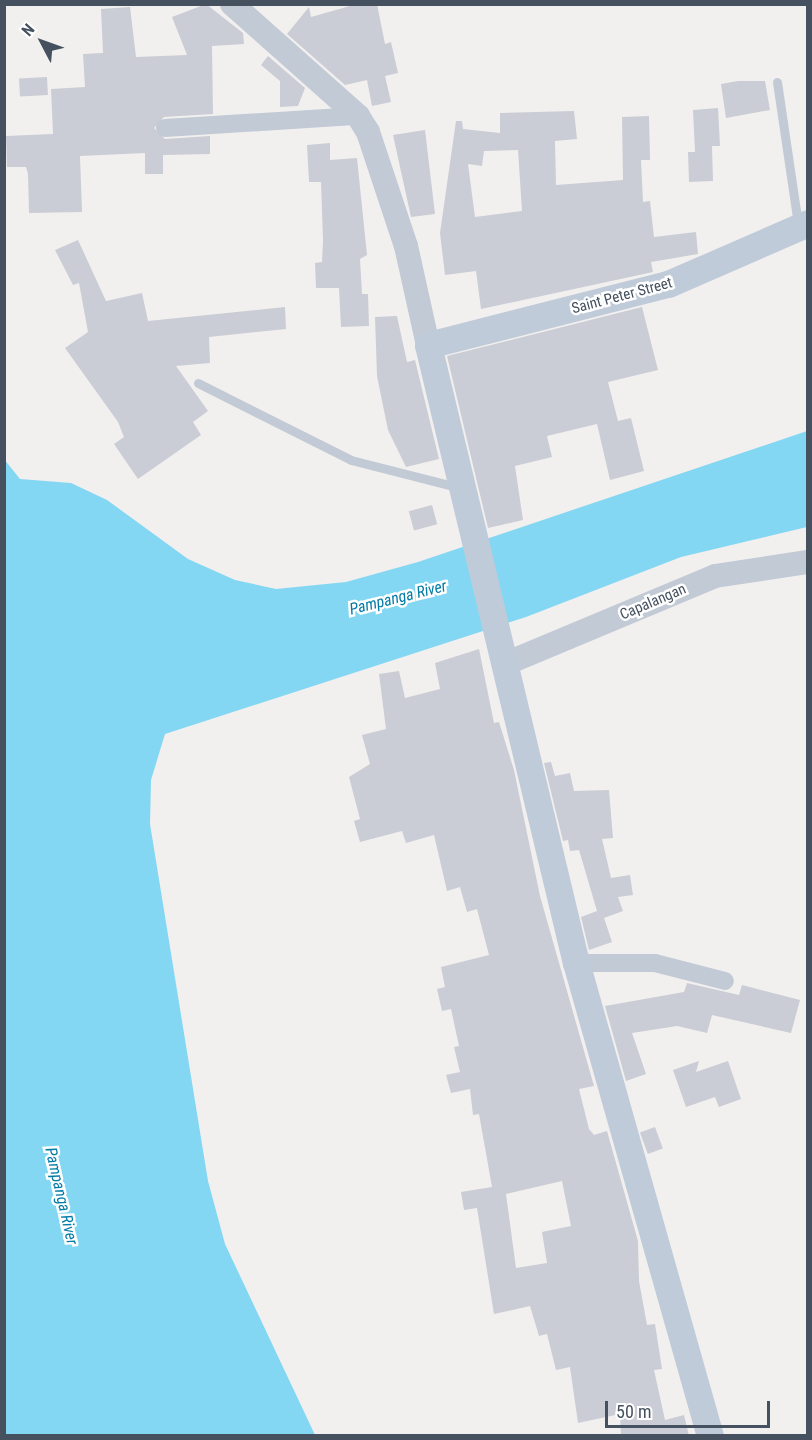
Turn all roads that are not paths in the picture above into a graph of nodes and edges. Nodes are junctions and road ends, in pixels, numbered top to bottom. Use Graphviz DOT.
graph roads {
  1 [pos="232,4"];
  2 [pos="777,82"];
  3 [pos="358,116"];
  4 [pos="165,128"];
  5 [pos="803,225"];
  6 [pos="428,345"];
  7 [pos="198,383"];
  8 [pos="466,489"];
  9 [pos="807,562"];
  10 [pos="503,652"];
  11 [pos="576,963"];
  12 [pos="725,981"];
  13 [pos="710,1436"];
  1 -- 3 [label="street"];
  2 -- 5 [label="lane"];
  3 -- 4 [label="street"];
  3 -- 6 [label="street"];
  5 -- 6 [label="main road, Saint Peter Street"];
  6 -- 8 [label="main road"];
  7 -- 8 [label="lane"];
  8 -- 10 [label="main road"];
  9 -- 10 [label="street, Capalangan"];
  10 -- 11 [label="main road"];
  11 -- 12 [label="street"];
  11 -- 13 [label="main road"];
}
